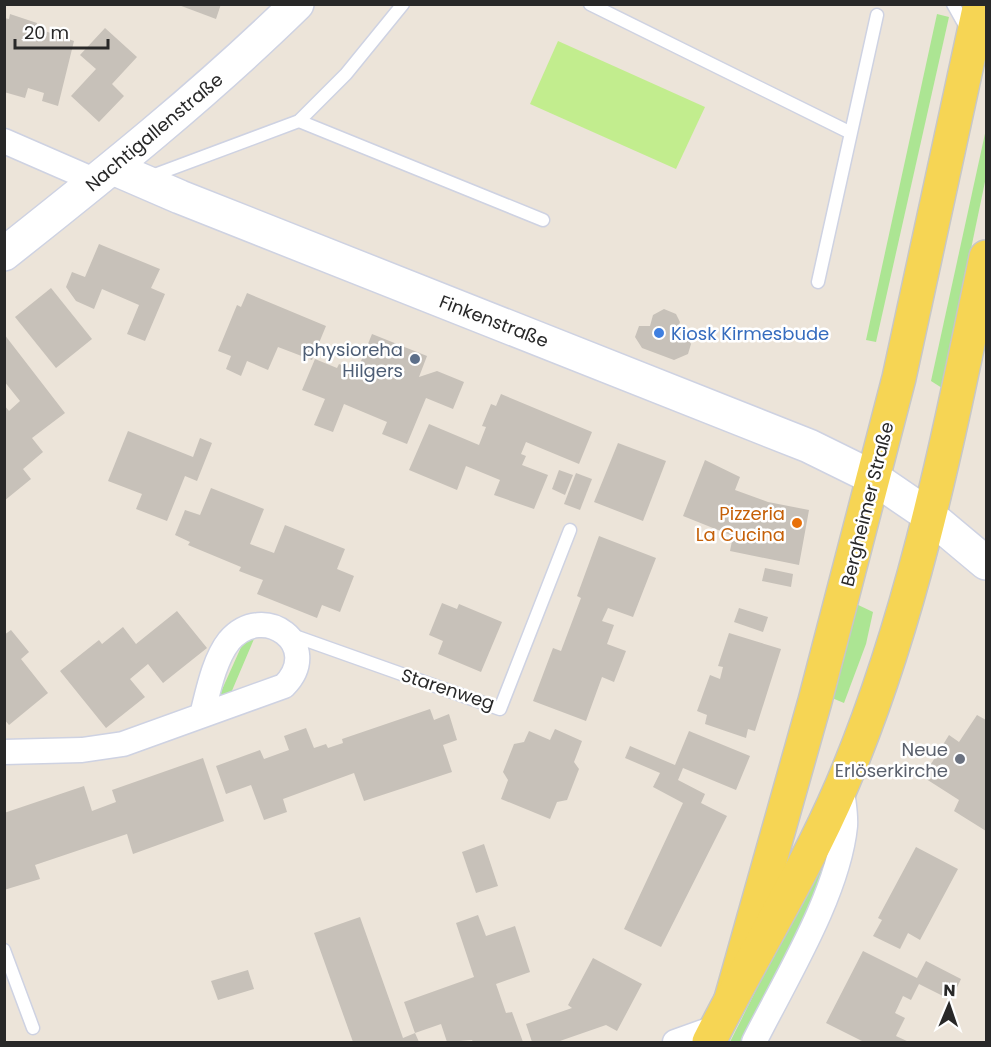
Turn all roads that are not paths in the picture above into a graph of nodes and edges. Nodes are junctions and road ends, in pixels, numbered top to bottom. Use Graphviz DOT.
graph roads {
  1 [pos="297,4"];
  2 [pos="404,4"];
  3 [pos="591,4"];
  4 [pos="953,4"];
  5 [pos="980,4"];
  6 [pos="877,15"];
  7 [pos="973,40"];
  8 [pos="299,121"];
  9 [pos="849,132"];
  10 [pos="4,141"];
  11 [pos="116,177"];
  12 [pos="543,220"];
  13 [pos="4,254"];
  14 [pos="987,257"];
  15 [pos="818,282"];
  16 [pos="874,478"];
  17 [pos="931,517"];
  18 [pos="570,530"];
  19 [pos="987,563"];
  20 [pos="285,633"];
  21 [pos="202,715"];
  22 [pos="4,752"];
  23 [pos="842,784"];
  24 [pos="4,950"];
  25 [pos="719,1023"];
  26 [pos="33,1028"];
  27 [pos="675,1042"];
  28 [pos="754,1042"];
  1 -- 11 [label="main road, Nachtigallenstraße"];
  2 -- 8 [label="lane"];
  3 -- 9 [label="lane"];
  4 -- 7 [label="lane"];
  5 -- 7 [label="main road, Bergheimer Straße"];
  6 -- 9 [label="lane"];
  7 -- 16 [label="main road, Bergheimer Straße"];
  8 -- 11 [label="lane"];
  8 -- 12 [label="lane"];
  9 -- 15 [label="lane"];
  10 -- 11 [label="street, Finkenstraße"];
  11 -- 13 [label="main road, Nachtigallenstraße"];
  11 -- 16 [label="main road, Finkenstraße"];
  14 -- 17 [label="main road"];
  16 -- 17 [label="main road, Finkenstraße"];
  16 -- 25 [label="main road, Bergheimer Straße"];
  17 -- 19 [label="main road, Finkenstraße"];
  17 -- 23 [label="main road"];
  18 -- 20 [label="lane, Starenweg"];
  20 -- 21 [label="street, Starenweg"];
  20 -- 21 [label="street"];
  21 -- 22 [label="street"];
  23 -- 25 [label="main road"];
  23 -- 28 [label="street"];
  24 -- 26 [label="lane"];
  25 -- 27 [label="street"];
}
